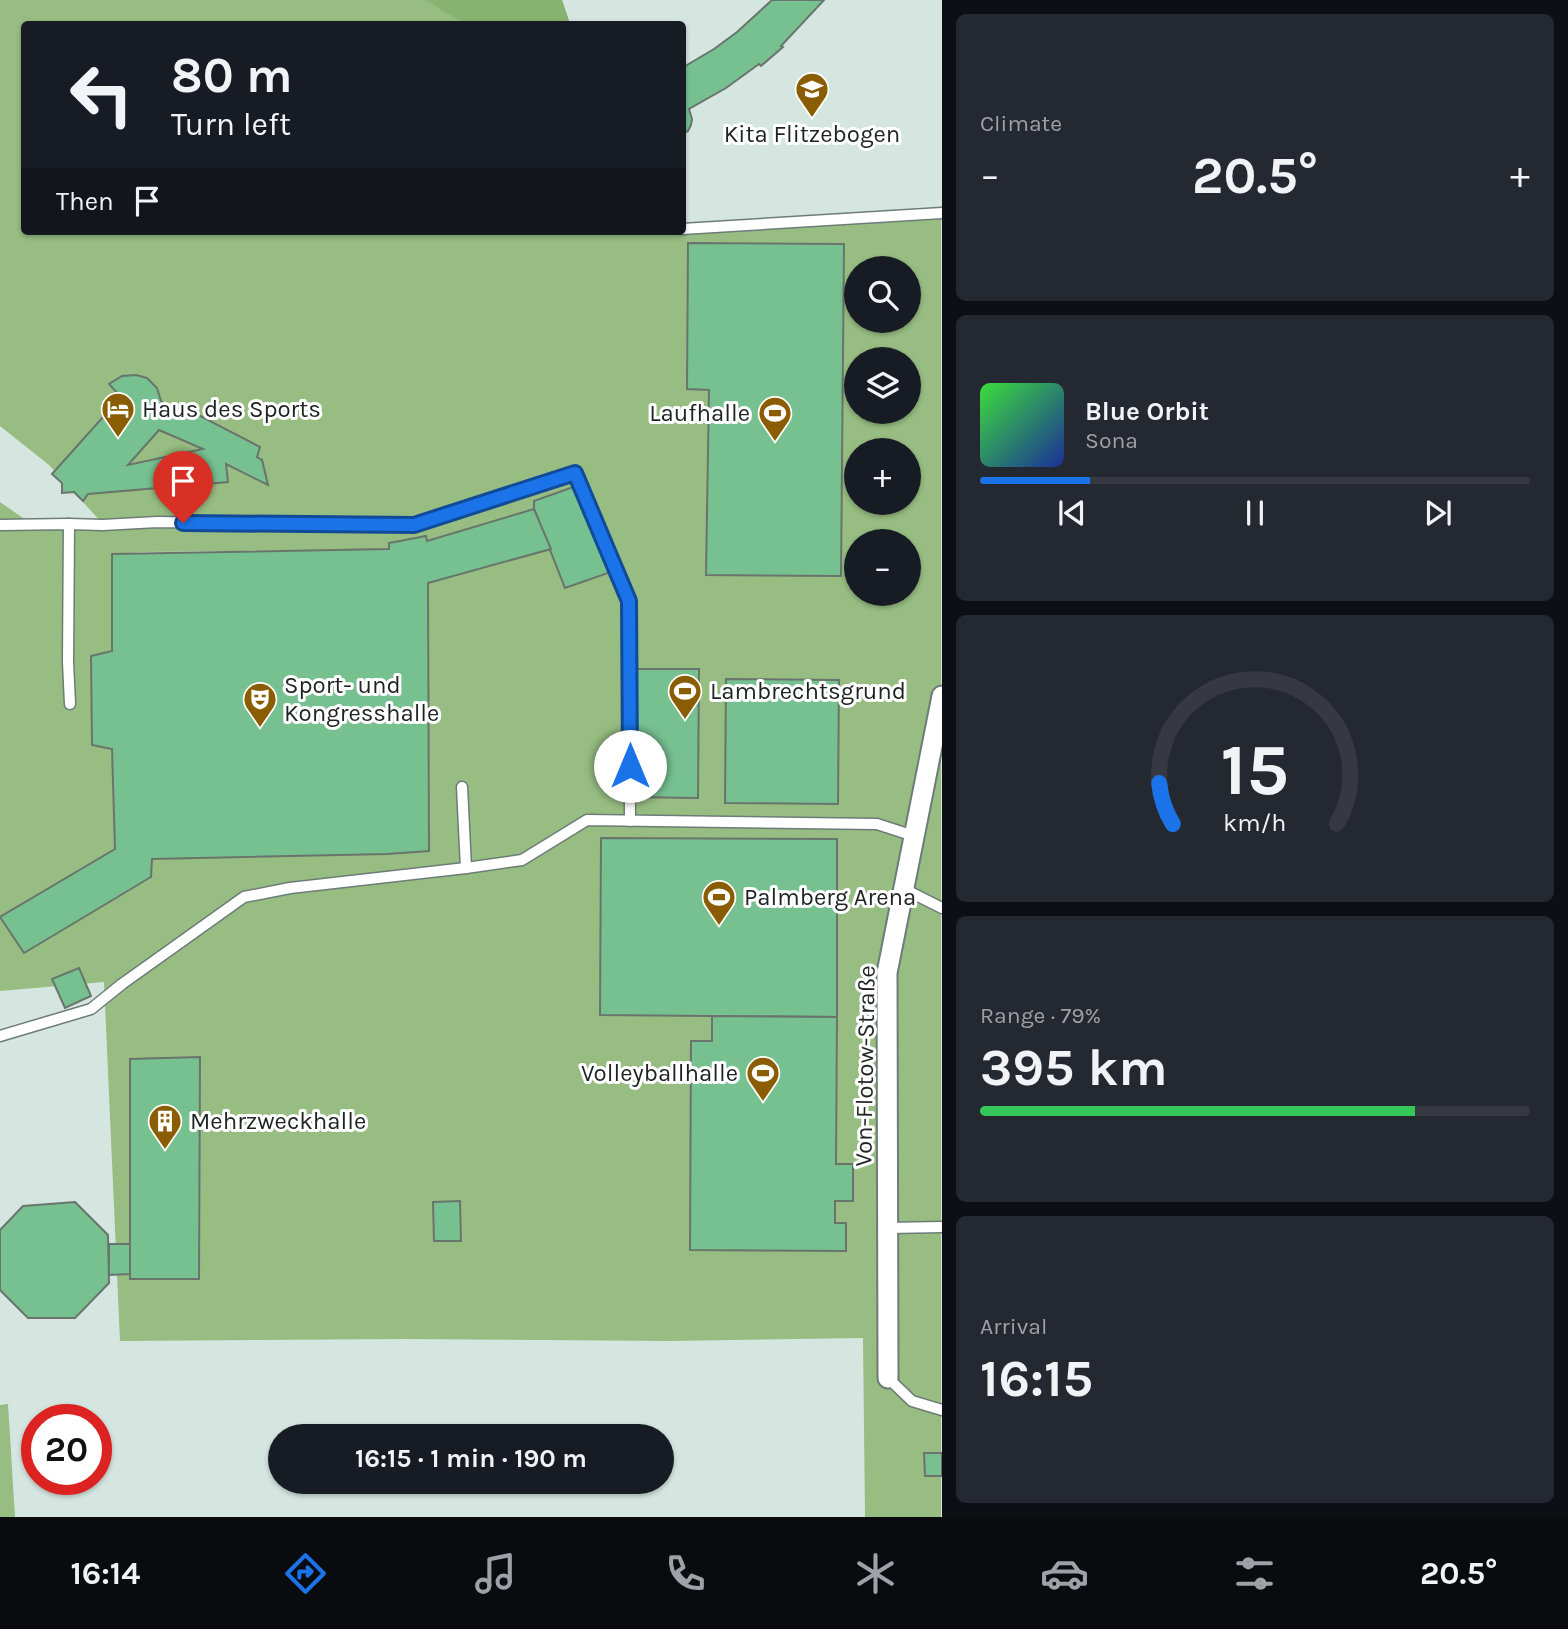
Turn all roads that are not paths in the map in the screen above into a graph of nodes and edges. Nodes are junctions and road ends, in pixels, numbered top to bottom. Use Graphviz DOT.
graph roads {
  1 [pos="942,213"];
  2 [pos="686,229"];
  3 [pos="0,524"];
  4 [pos="69,524"];
  5 [pos="942,696"];
  6 [pos="71,704"];
  7 [pos="462,787"];
  8 [pos="630,821"];
  9 [pos="914,836"];
  10 [pos="466,868"];
  11 [pos="904,889"];
  12 [pos="942,908"];
  13 [pos="0,1036"];
  14 [pos="942,1227"];
  15 [pos="888,1228"];
  16 [pos="888,1378"];
  17 [pos="942,1410"];
  1 -- 2 [label="lane"];
  3 -- 4 [label="lane"];
  4 -- 6 [label="lane"];
  4 -- 8 [label="lane"];
  5 -- 9 [label="street, Von-Flotow-Straße"];
  7 -- 10 [label="lane"];
  8 -- 9 [label="lane"];
  8 -- 10 [label="lane"];
  9 -- 11 [label="street, Von-Flotow-Straße"];
  10 -- 13 [label="lane"];
  11 -- 12 [label="lane"];
  11 -- 15 [label="street, Von-Flotow-Straße"];
  14 -- 15 [label="lane"];
  15 -- 16 [label="street, Von-Flotow-Straße"];
  16 -- 17 [label="lane, Von-Flotow-Straße"];
}
